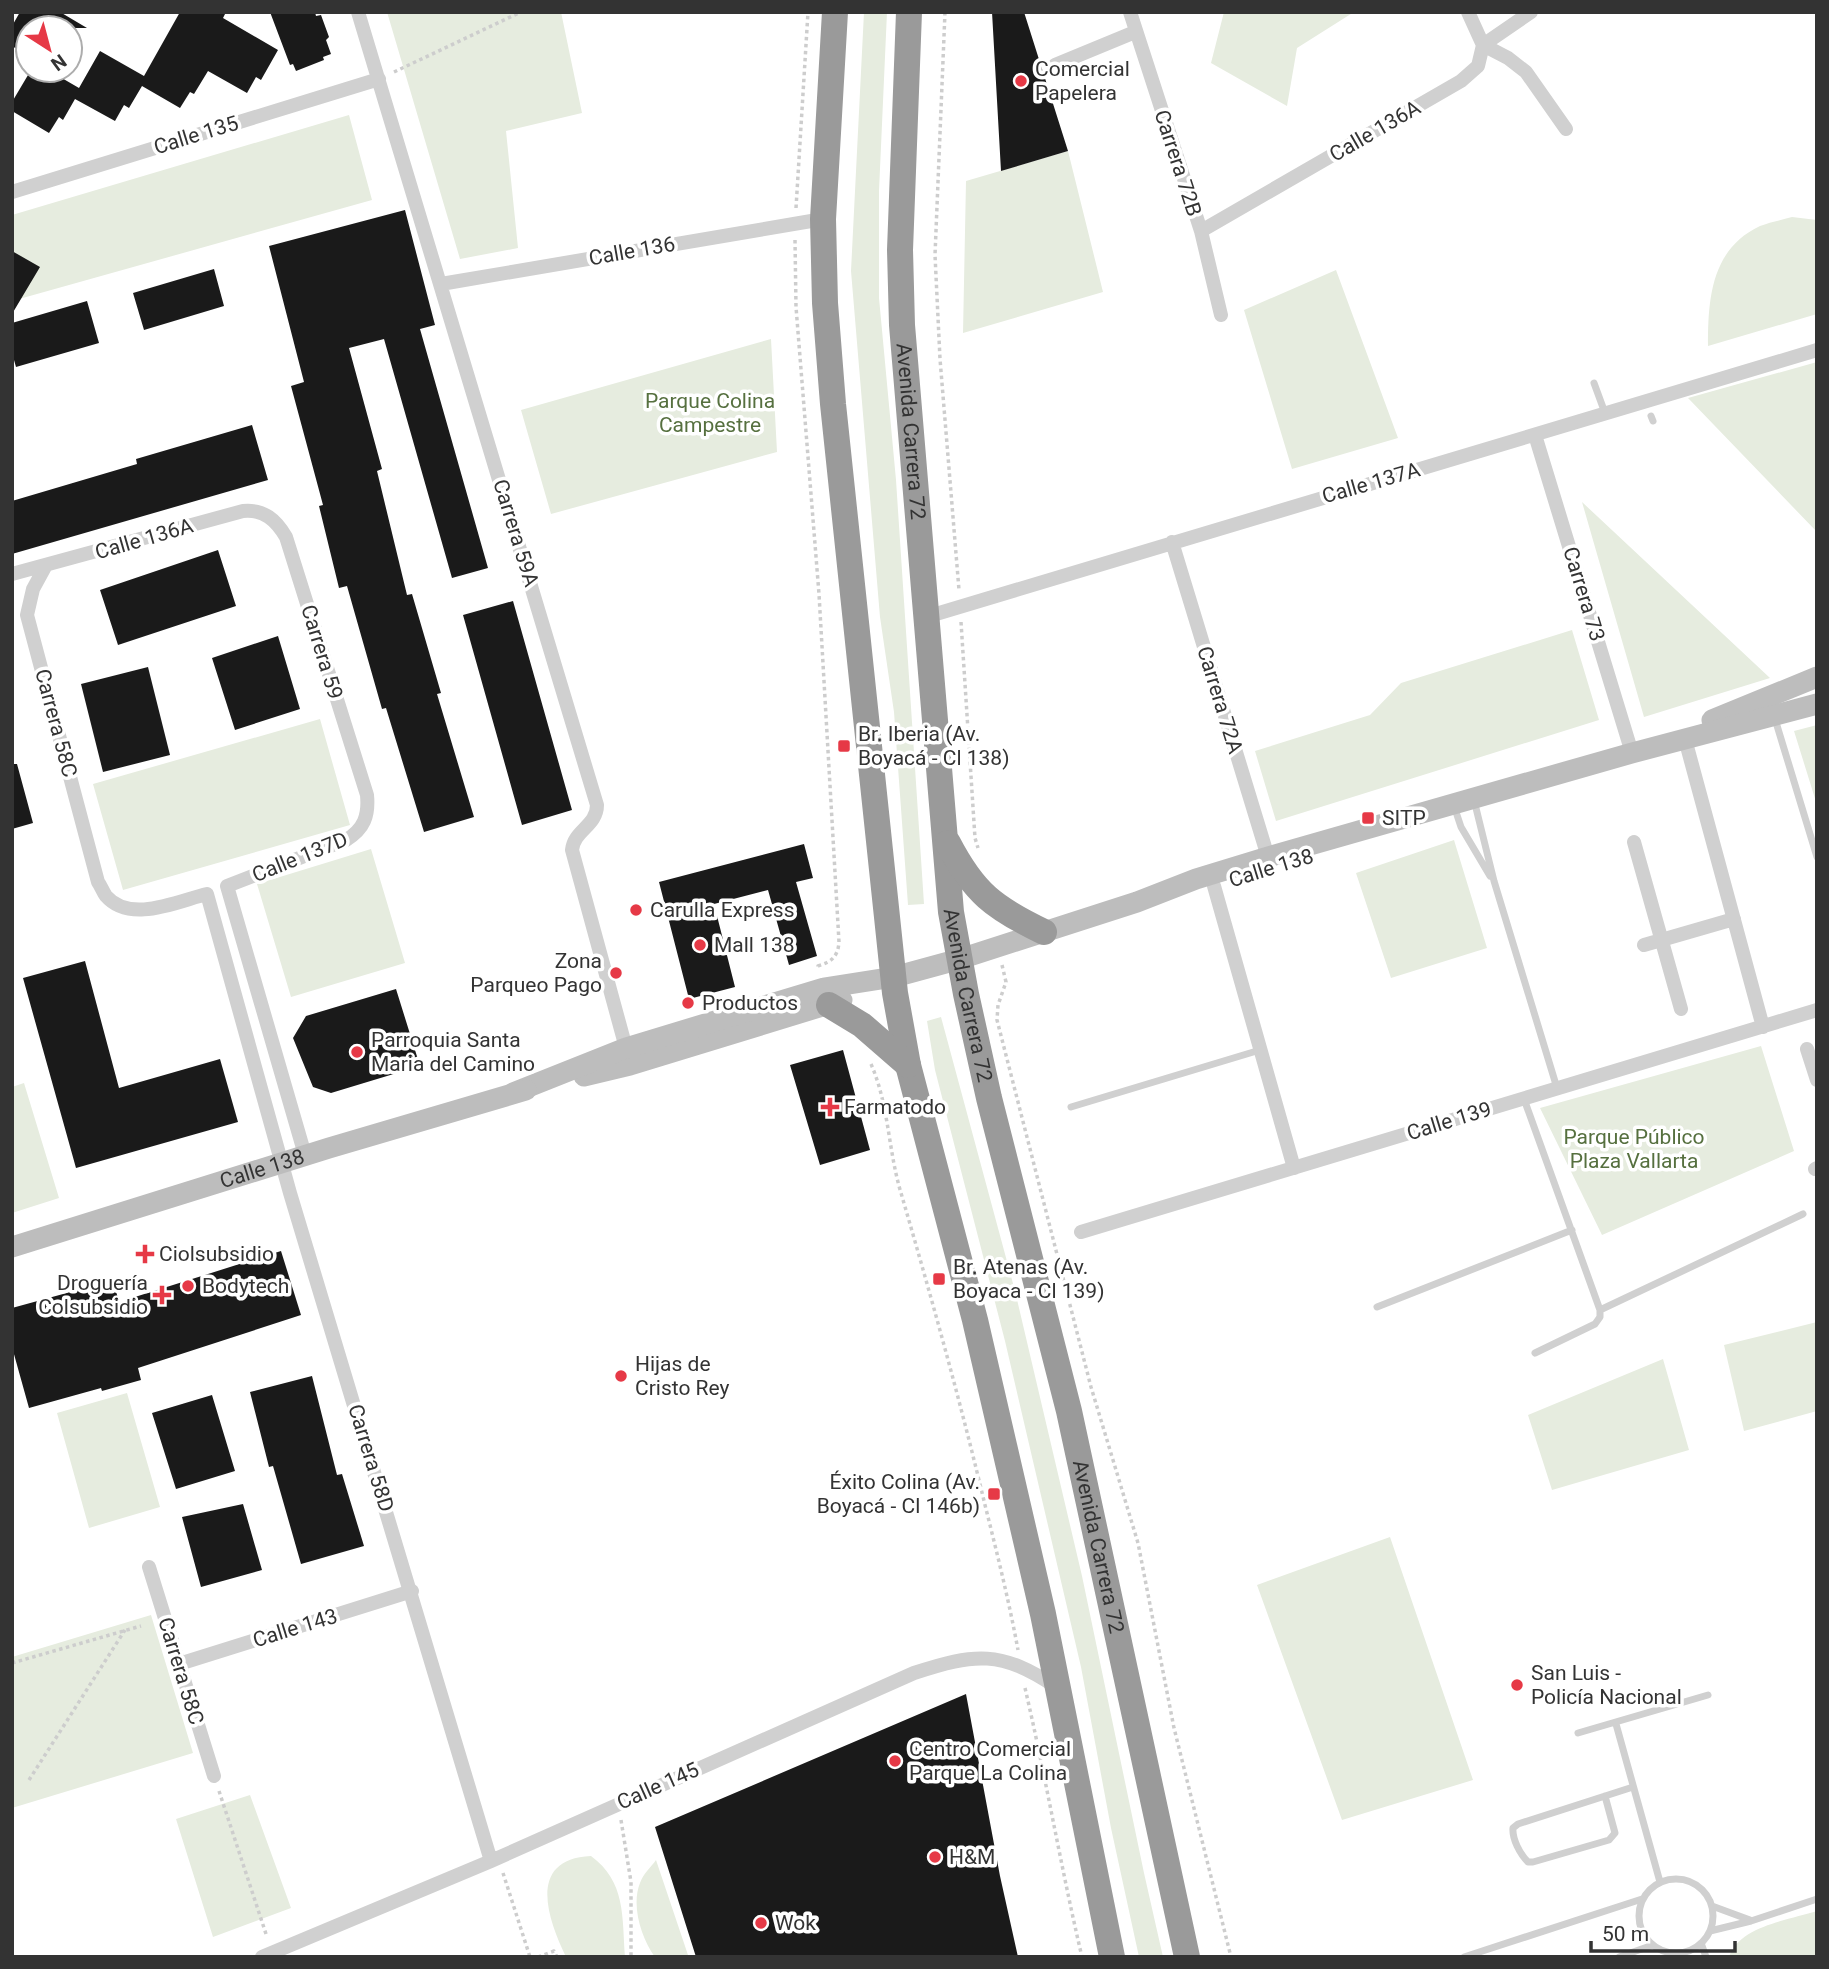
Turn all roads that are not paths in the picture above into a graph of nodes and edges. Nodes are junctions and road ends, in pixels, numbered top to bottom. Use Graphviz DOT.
graph roads {
  1 [pos="358,12"];
  2 [pos="835,12"];
  3 [pos="909,12"];
  4 [pos="1130,12"];
  5 [pos="1468,12"];
  6 [pos="1531,12"];
  7 [pos="1135,32"];
  8 [pos="1483,45"];
  9 [pos="1055,65"];
  10 [pos="379,79"];
  11 [pos="1566,129"];
  12 [pos="12,192"];
  13 [pos="823,219"];
  14 [pos="1201,231"];
  15 [pos="441,284"];
  16 [pos="1222,315"];
  17 [pos="1817,350"];
  18 [pos="1594,383"];
  19 [pos="1605,413"];
  20 [pos="1535,435"];
  21 [pos="243,511"];
  22 [pos="1172,542"];
  23 [pos="45,566"];
  24 [pos="12,574"];
  25 [pos="926,617"];
  26 [pos="1817,677"];
  27 [pos="1817,704"];
  28 [pos="1774,715"];
  29 [pos="1685,739"];
  30 [pos="1632,752"];
  31 [pos="1474,799"];
  32 [pos="1453,805"];
  33 [pos="367,819"];
  34 [pos="1401,821"];
  35 [pos="944,834"];
  36 [pos="1634,842"];
  37 [pos="1268,857"];
  38 [pos="1817,857"];
  39 [pos="1494,881"];
  40 [pos="1214,886"];
  41 [pos="207,894"];
  42 [pos="1137,902"];
  43 [pos="1734,919"];
  44 [pos="1044,932"];
  45 [pos="1661,941"];
  46 [pos="1644,945"];
  47 [pos="960,959"];
  48 [pos="894,977"];
  49 [pos="829,1005"];
  50 [pos="1681,1009"];
  51 [pos="1817,1010"];
  52 [pos="1763,1027"];
  53 [pos="274,1047"];
  54 [pos="626,1048"];
  55 [pos="1807,1049"];
  56 [pos="1260,1050"];
  57 [pos="253,1054"];
  58 [pos="908,1065"];
  59 [pos="1817,1080"];
  60 [pos="1557,1089"];
  61 [pos="513,1093"];
  62 [pos="1524,1099"];
  63 [pos="1071,1107"];
  64 [pos="305,1155"];
  65 [pos="283,1162"];
  66 [pos="1294,1168"];
  67 [pos="1802,1214"];
  68 [pos="1572,1230"];
  69 [pos="1080,1232"];
  70 [pos="12,1247"];
  71 [pos="1377,1307"];
  72 [pos="1600,1310"];
  73 [pos="1535,1353"];
  74 [pos="149,1567"];
  75 [pos="412,1591"];
  76 [pos="179,1664"];
  77 [pos="1058,1688"];
  78 [pos="1708,1695"];
  79 [pos="1616,1724"];
  80 [pos="1578,1733"];
  81 [pos="214,1776"];
  82 [pos="1633,1787"];
  83 [pos="1605,1796"];
  84 [pos="495,1860"];
  85 [pos="1660,1882"];
  86 [pos="1642,1899"];
  87 [pos="1817,1899"];
  88 [pos="1712,1906"];
  89 [pos="1751,1921"];
  90 [pos="1710,1931"];
  91 [pos="1701,1943"];
  92 [pos="1653,1945"];
  93 [pos="267,1954"];
  94 [pos="1675,1955"];
  95 [pos="1112,1957"];
  96 [pos="1187,1957"];
  97 [pos="1464,1957"];
  98 [pos="1619,1957"];
  99 [pos="1706,1957"];
  1 -- 10 [label="street, Carrera 59A"];
  2 -- 13 [label="highway"];
  3 -- 25 [label="highway, Avenida Carrera 72"];
  4 -- 7 [label="street, Carrera 72B"];
  5 -- 8 [label="street"];
  6 -- 8 [label="street, Calle 136A"];
  7 -- 9 [label="street"];
  7 -- 14 [label="street, Carrera 72B"];
  8 -- 11 [label="street"];
  8 -- 14 [label="street, Calle 136A"];
  10 -- 12 [label="street, Calle 135"];
  10 -- 15 [label="street, Carrera 59A"];
  13 -- 15 [label="street, Calle 136"];
  13 -- 48 [label="highway"];
  14 -- 16 [label="street, Carrera 72B"];
  15 -- 54 [label="street, Carrera 59A"];
  17 -- 19 [label="street, Calle 137A"];
  18 -- 19 [label="lane"];
  19 -- 20 [label="street, Calle 137A"];
  20 -- 22 [label="street, Calle 137A"];
  20 -- 30 [label="street, Carrera 73"];
  21 -- 23 [label="street, Calle 136A"];
  21 -- 33 [label="street, Carrera 59"];
  22 -- 25 [label="street, Calle 137A"];
  22 -- 37 [label="street, Carrera 72A"];
  23 -- 24 [label="street, Calle 136A"];
  23 -- 41 [label="street, Carrera 58C"];
  25 -- 35 [label="highway, Avenida Carrera 72"];
  26 -- 30 [label="main road, Calle 138"];
  27 -- 28 [label="main road, Calle 138"];
  28 -- 29 [label="main road, Calle 138"];
  28 -- 38 [label="lane"];
  29 -- 30 [label="main road, Calle 138"];
  29 -- 43 [label="street"];
  30 -- 31 [label="main road, Calle 138"];
  31 -- 32 [label="main road, Calle 138"];
  31 -- 39 [label="lane"];
  32 -- 34 [label="main road, Calle 138"];
  32 -- 39 [label="lane"];
  33 -- 53 [label="street, Calle 137D"];
  34 -- 37 [label="main road, Calle 138"];
  34 -- 40 [label="main road, Calle 138"];
  35 -- 44 [label="highway"];
  35 -- 47 [label="highway, Avenida Carrera 72"];
  36 -- 45 [label="street"];
  37 -- 42 [label="main road, Calle 138"];
  39 -- 60 [label="lane"];
  40 -- 42 [label="main road, Calle 138"];
  40 -- 56 [label="street"];
  41 -- 57 [label="street, Carrera 58D"];
  42 -- 44 [label="main road, Calle 138"];
  43 -- 45 [label="street"];
  43 -- 52 [label="street"];
  44 -- 47 [label="main road, Calle 138"];
  45 -- 46 [label="street"];
  45 -- 50 [label="street"];
  47 -- 48 [label="main road, Calle 138"];
  47 -- 96 [label="highway, Avenida Carrera 72"];
  48 -- 49 [label="main road, Calle 138"];
  48 -- 54 [label="main road, Calle 138"];
  48 -- 58 [label="highway"];
  49 -- 58 [label="highway"];
  49 -- 61 [label="main road, Calle 138"];
  51 -- 52 [label="street, Calle 139"];
  52 -- 60 [label="street, Calle 139"];
  53 -- 57 [label="street"];
  53 -- 64 [label="street"];
  54 -- 61 [label="main road, Calle 138"];
  55 -- 59 [label="street"];
  56 -- 63 [label="lane"];
  56 -- 66 [label="street"];
  57 -- 65 [label="street, Carrera 58D"];
  58 -- 77 [label="highway"];
  60 -- 62 [label="street, Calle 139"];
  61 -- 64 [label="main road, Calle 138"];
  62 -- 66 [label="street, Calle 139"];
  62 -- 68 [label="lane"];
  64 -- 65 [label="main road, Calle 138"];
  65 -- 70 [label="main road, Calle 138"];
  65 -- 75 [label="street, Carrera 58D"];
  66 -- 69 [label="street, Calle 139"];
  67 -- 72 [label="lane"];
  68 -- 71 [label="lane"];
  68 -- 72 [label="lane"];
  72 -- 73 [label="lane"];
  74 -- 76 [label="street, Carrera 58C"];
  75 -- 76 [label="street, Calle 143"];
  75 -- 84 [label="street, Carrera 58D"];
  76 -- 81 [label="street, Carrera 58C"];
  77 -- 84 [label="street, Calle 145"];
  77 -- 95 [label="highway"];
  78 -- 79 [label="lane"];
  79 -- 80 [label="lane"];
  79 -- 82 [label="lane"];
  82 -- 83 [label="lane"];
  82 -- 85 [label="lane"];
  83 -- 83 [label="lane"];
  84 -- 93 [label="street, Calle 145"];
  85 -- 86 [label="lane"];
  85 -- 88 [label="lane"];
  86 -- 92 [label="lane"];
  86 -- 97 [label="lane"];
  87 -- 89 [label="lane"];
  88 -- 89 [label="lane"];
  88 -- 90 [label="lane"];
  89 -- 90 [label="lane"];
  90 -- 91 [label="lane"];
  91 -- 94 [label="lane"];
  91 -- 99 [label="lane"];
  92 -- 94 [label="lane"];
  92 -- 98 [label="lane"];
}
